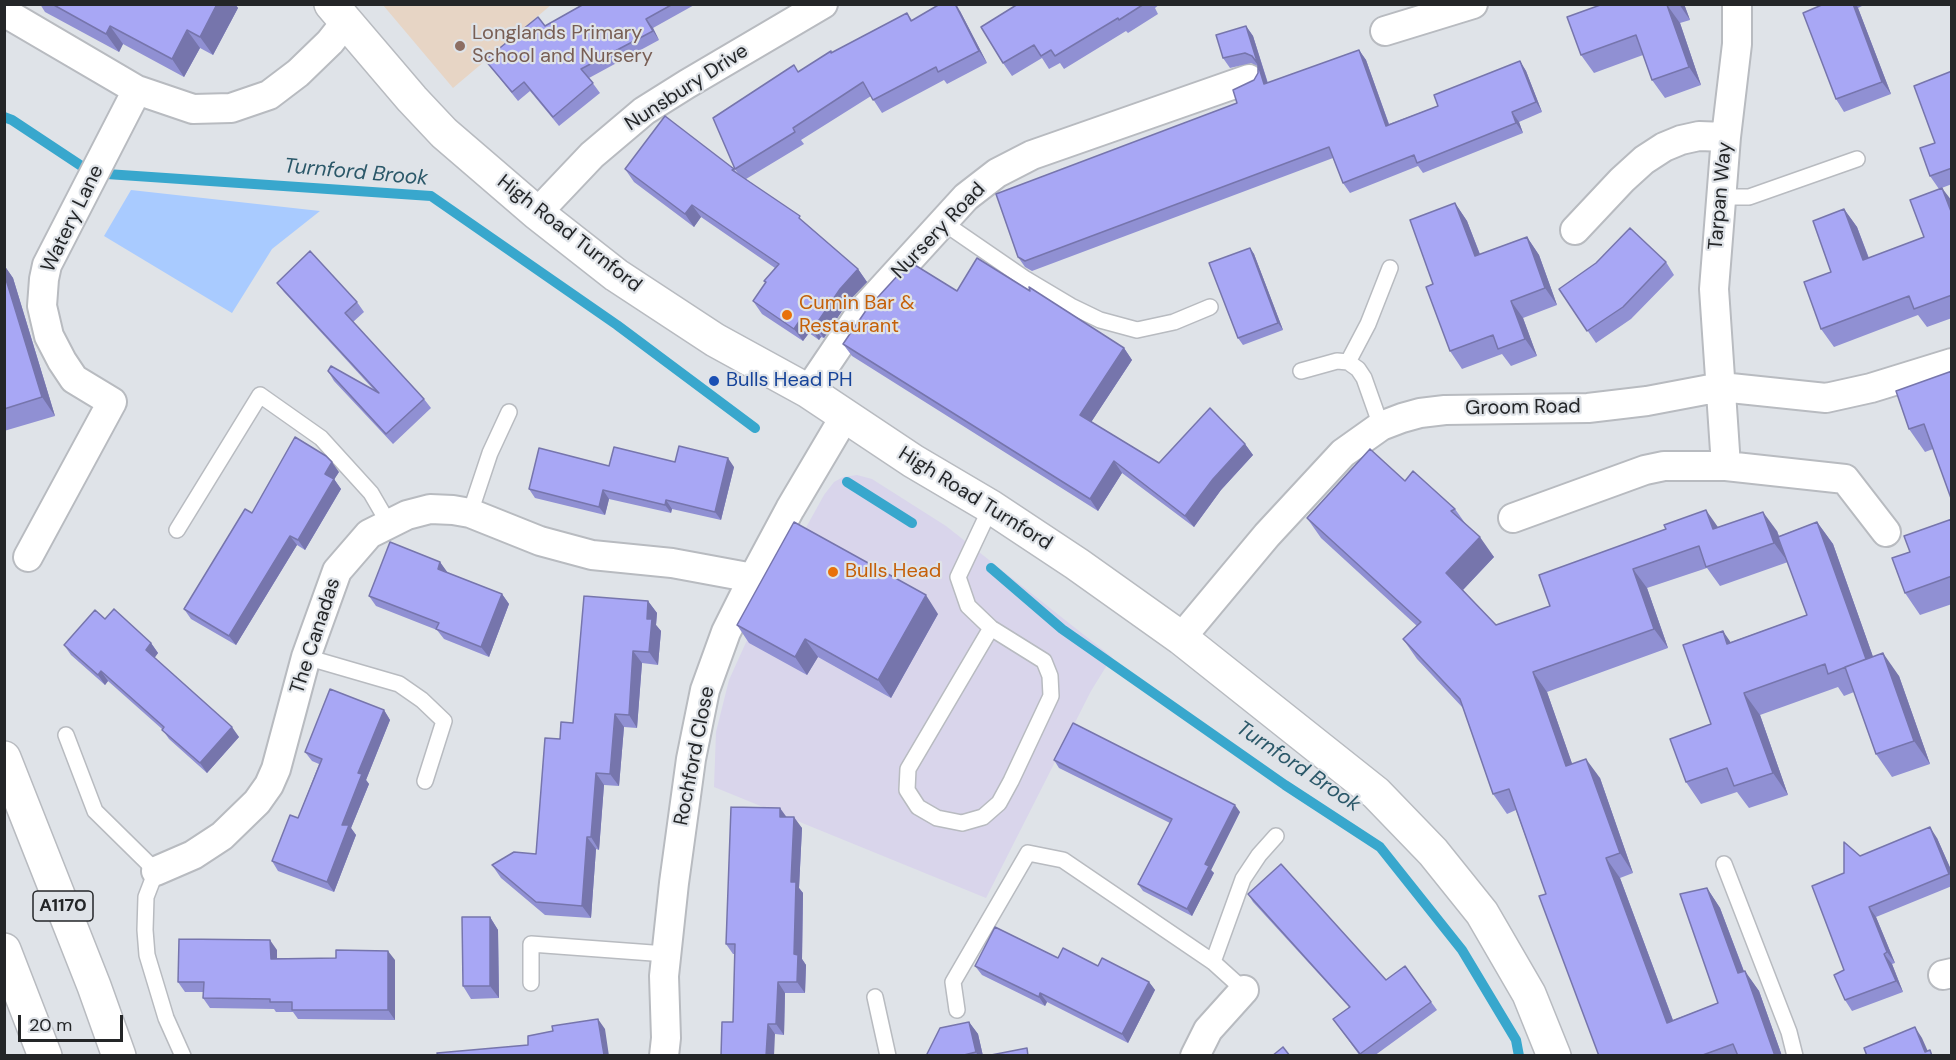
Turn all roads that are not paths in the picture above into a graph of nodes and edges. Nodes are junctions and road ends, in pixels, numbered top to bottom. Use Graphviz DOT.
graph roads {
  1 [pos="823,4"];
  2 [pos="1473,4"];
  3 [pos="1737,4"];
  4 [pos="4,12"];
  5 [pos="338,14"];
  6 [pos="1385,31"];
  7 [pos="1249,79"];
  8 [pos="137,90"];
  9 [pos="1726,137"];
  10 [pos="1857,159"];
  11 [pos="1721,197"];
  12 [pos="537,213"];
  13 [pos="945,223"];
  14 [pos="1575,230"];
  15 [pos="1390,268"];
  16 [pos="1210,307"];
  17 [pos="1348,362"];
  18 [pos="1952,363"];
  19 [pos="1301,371"];
  20 [pos="1721,387"];
  21 [pos="808,391"];
  22 [pos="509,412"];
  23 [pos="845,416"];
  24 [pos="1381,426"];
  25 [pos="1726,466"];
  26 [pos="991,507"];
  27 [pos="470,513"];
  28 [pos="1513,518"];
  29 [pos="389,524"];
  30 [pos="177,530"];
  31 [pos="1886,531"];
  32 [pos="28,557"];
  33 [pos="753,578"];
  34 [pos="991,628"];
  35 [pos="1181,638"];
  36 [pos="306,657"];
  37 [pos="66,735"];
  38 [pos="4,758"];
  39 [pos="425,781"];
  40 [pos="1276,836"];
  41 [pos="1724,864"];
  42 [pos="156,871"];
  43 [pos="4,950"];
  44 [pos="666,954"];
  45 [pos="1213,962"];
  46 [pos="531,983"];
  47 [pos="1245,990"];
  48 [pos="875,997"];
  49 [pos="957,1010"];
  50 [pos="45,1056"];
  51 [pos="119,1056"];
  52 [pos="183,1056"];
  53 [pos="664,1056"];
  54 [pos="888,1056"];
  55 [pos="1195,1056"];
  56 [pos="1554,1056"];
  57 [pos="1795,1056"];
  1 -- 12 [label="street, Nunsbury Drive"];
  2 -- 6 [label="street"];
  3 -- 9 [label="street, Tarpan Way"];
  4 -- 8 [label="street"];
  5 -- 8 [label="street"];
  5 -- 12 [label="main road, High Road Turnford"];
  7 -- 13 [label="street, Nursery Road"];
  8 -- 32 [label="street, Watery Lane"];
  9 -- 11 [label="street, Tarpan Way"];
  9 -- 14 [label="street"];
  10 -- 11 [label="lane"];
  11 -- 20 [label="street, Tarpan Way"];
  12 -- 21 [label="main road, High Road Turnford"];
  13 -- 16 [label="lane"];
  13 -- 21 [label="street, Nursery Road"];
  15 -- 17 [label="lane"];
  17 -- 19 [label="lane"];
  17 -- 24 [label="lane"];
  18 -- 20 [label="street, Groom Road"];
  20 -- 24 [label="street, Groom Road"];
  20 -- 25 [label="street, Tarpan Way"];
  21 -- 23 [label="main road, High Road Turnford"];
  22 -- 27 [label="lane"];
  23 -- 26 [label="main road, High Road Turnford"];
  23 -- 33 [label="street, Rochford Close"];
  24 -- 35 [label="street, Groom Road"];
  25 -- 28 [label="street"];
  25 -- 31 [label="street"];
  26 -- 34 [label="lane"];
  26 -- 35 [label="main road, High Road Turnford"];
  27 -- 29 [label="street, The Canadas"];
  27 -- 33 [label="street, The Canadas"];
  29 -- 30 [label="lane"];
  29 -- 36 [label="street, The Canadas"];
  33 -- 44 [label="street, Rochford Close"];
  34 -- 34 [label="lane"];
  35 -- 56 [label="main road, High Road Turnford"];
  36 -- 39 [label="lane"];
  36 -- 42 [label="street, The Canadas"];
  37 -- 42 [label="lane"];
  38 -- 51 [label="main road, A1170"];
  40 -- 45 [label="lane"];
  41 -- 57 [label="lane"];
  42 -- 52 [label="lane"];
  43 -- 50 [label="main road"];
  44 -- 46 [label="lane"];
  44 -- 53 [label="street, Rochford Close"];
  45 -- 47 [label="lane"];
  45 -- 49 [label="lane"];
  47 -- 55 [label="street"];
  48 -- 54 [label="lane"];
}
